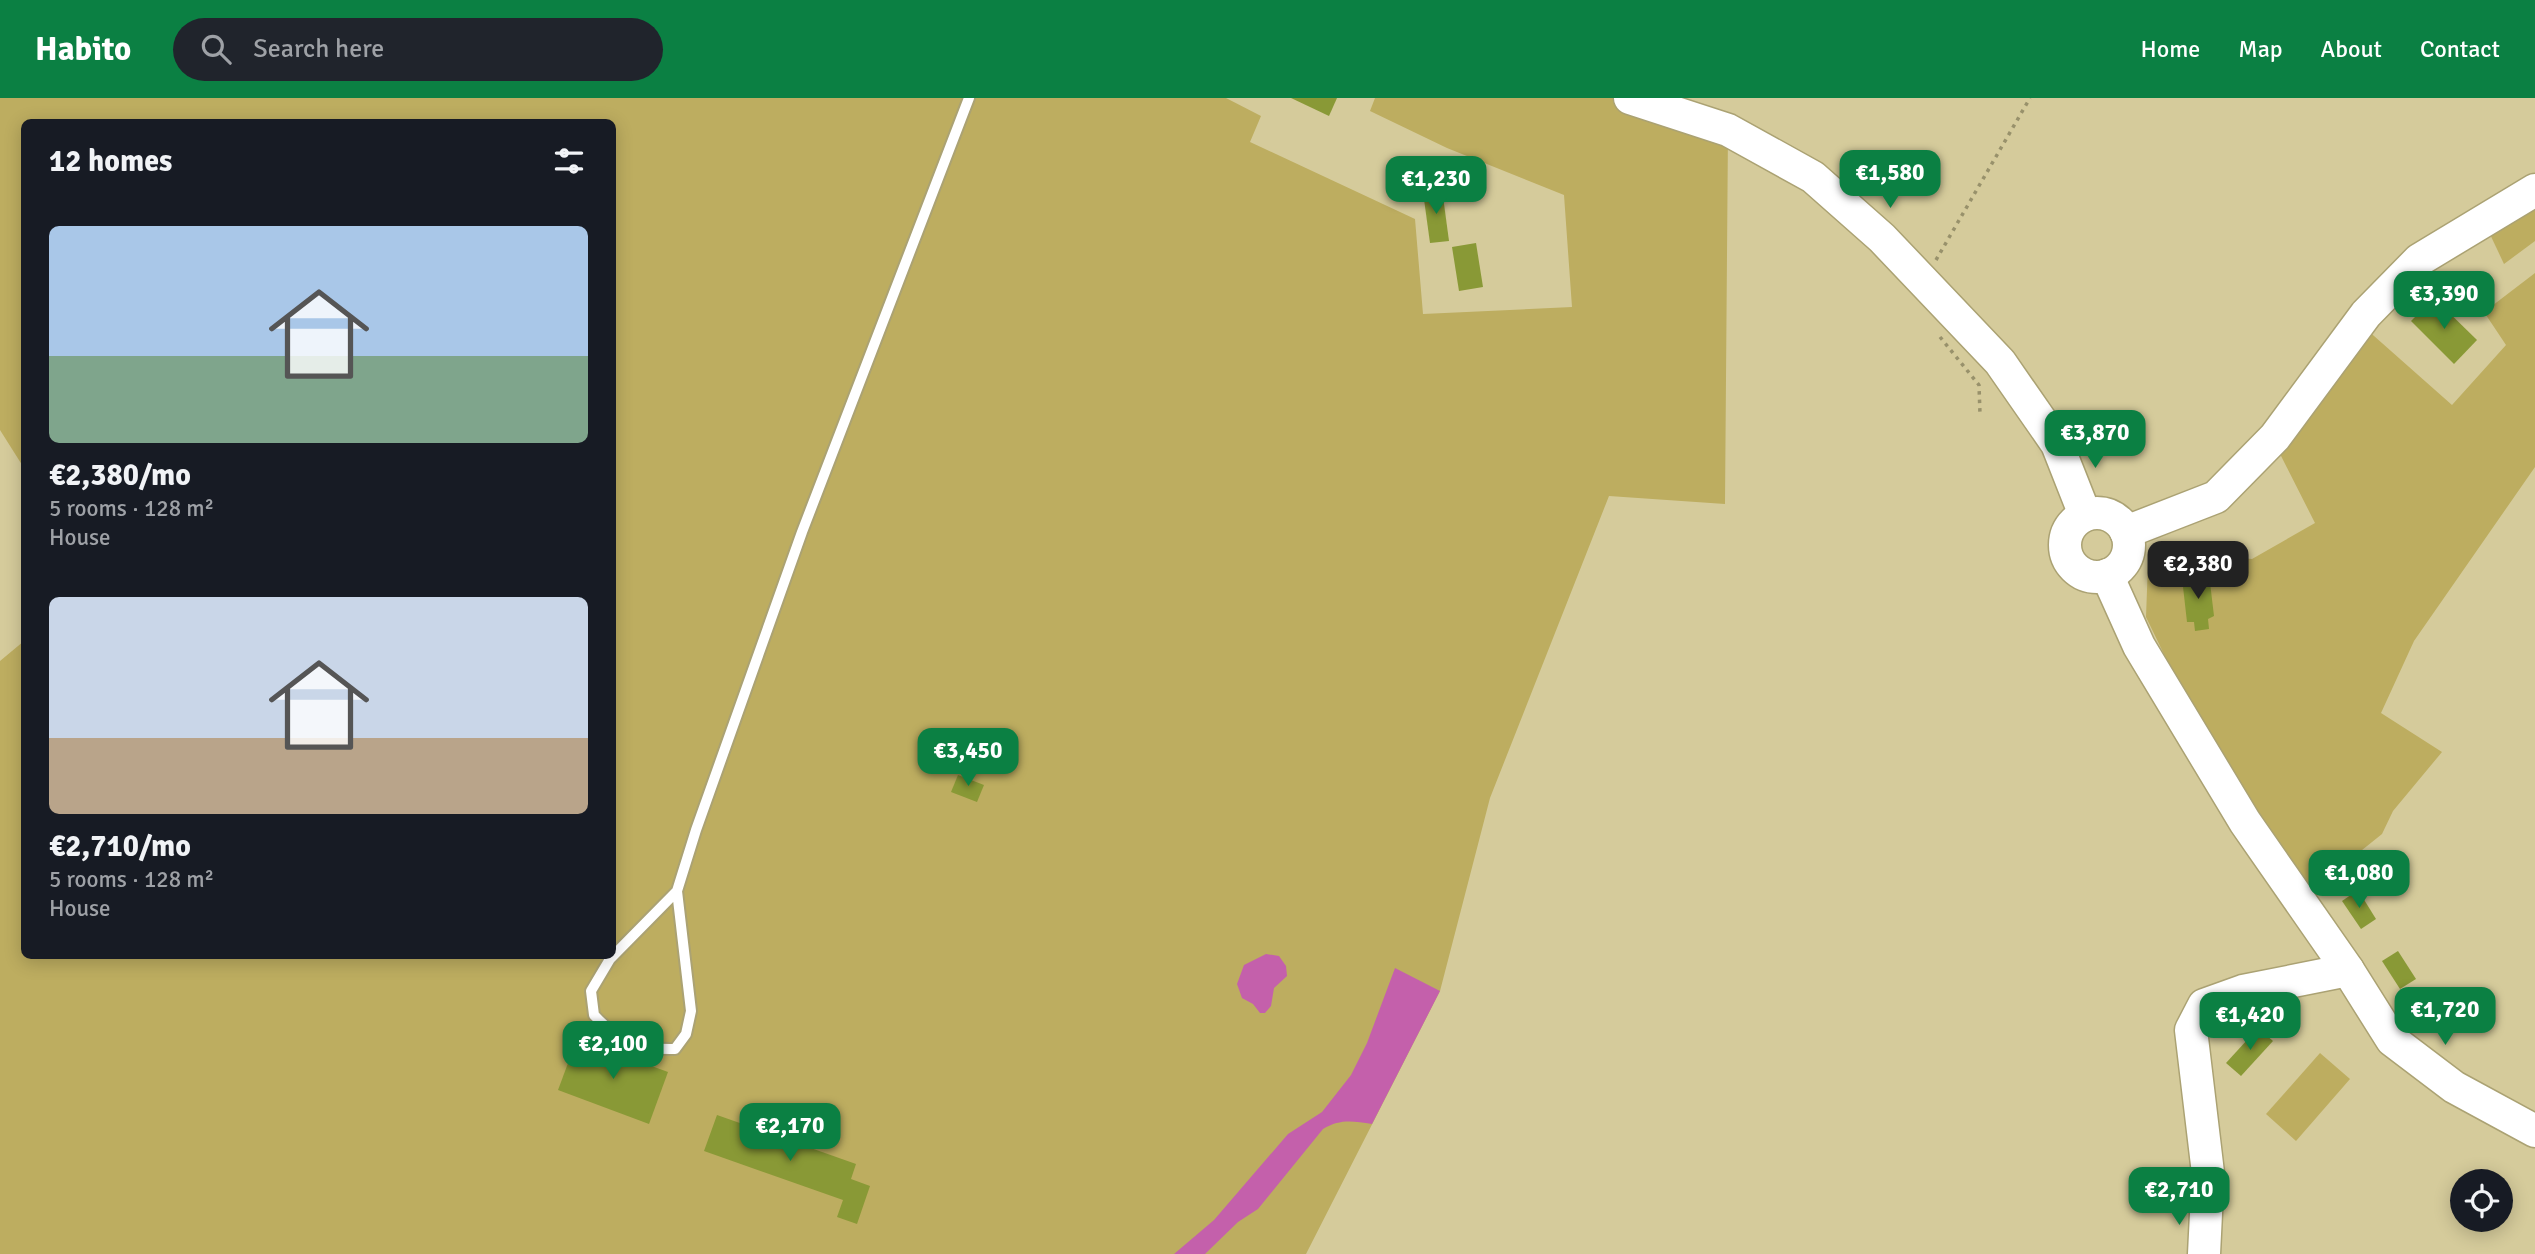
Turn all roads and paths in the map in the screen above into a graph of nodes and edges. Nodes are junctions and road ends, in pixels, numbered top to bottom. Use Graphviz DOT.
graph roads {
  1 [pos="969,98"];
  2 [pos="1630,98"];
  3 [pos="2030,98"];
  4 [pos="2535,190"];
  5 [pos="1936,261"];
  6 [pos="1938,336"];
  7 [pos="1980,414"];
  8 [pos="2085,516"];
  9 [pos="2126,532"];
  10 [pos="2107,575"];
  11 [pos="677,891"];
  12 [pos="616,953"];
  13 [pos="610,959"];
  14 [pos="2348,970"];
  15 [pos="2535,1131"];
  16 [pos="2204,1254"];
  1 -- 11 [label="lane"];
  2 -- 8 [label="street"];
  3 -- 5 [label="path"];
  4 -- 9 [label="street"];
  6 -- 7 [label="path"];
  8 -- 9 [label="street"];
  8 -- 10 [label="street"];
  9 -- 10 [label="street"];
  10 -- 14 [label="street"];
  11 -- 12 [label="lane"];
  11 -- 13 [label="lane"];
  14 -- 15 [label="street"];
  14 -- 16 [label="street"];
}
